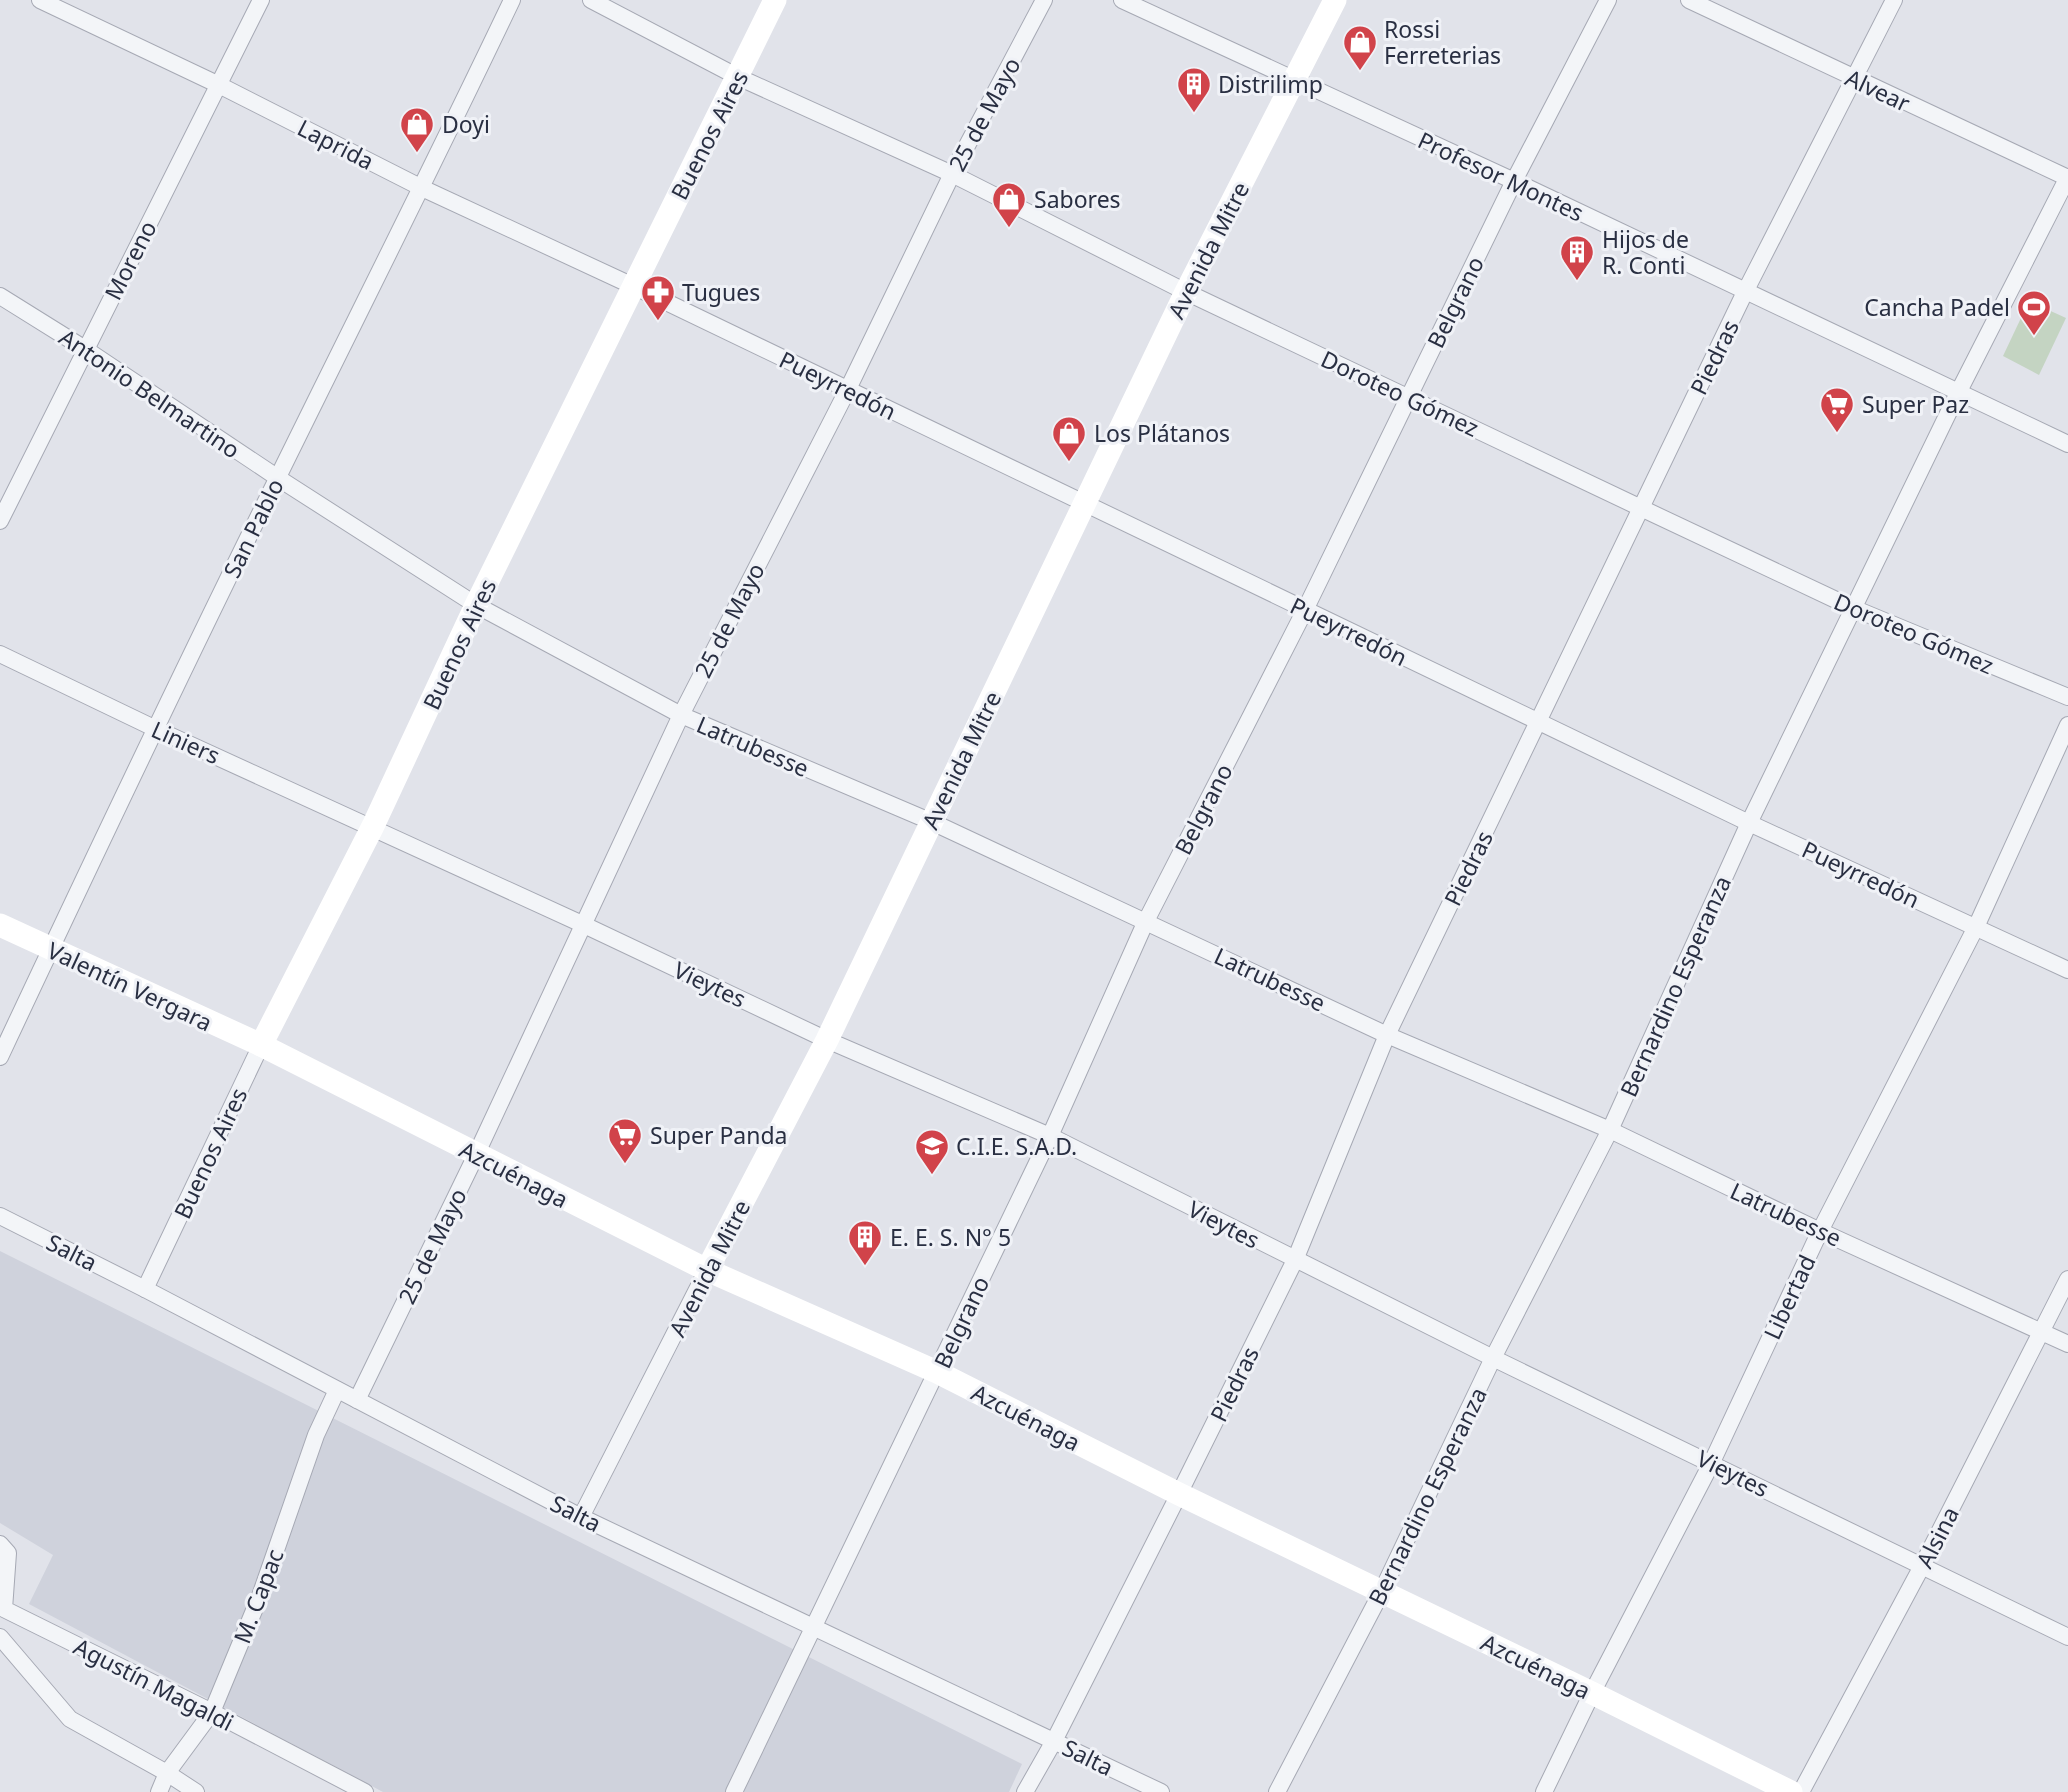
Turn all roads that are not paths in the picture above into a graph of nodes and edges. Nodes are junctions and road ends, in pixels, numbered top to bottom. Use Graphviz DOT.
graph roads {
  1 [pos="40,0"];
  2 [pos="261,0"];
  3 [pos="512,0"];
  4 [pos="591,0"];
  5 [pos="775,0"];
  6 [pos="1044,0"];
  7 [pos="1122,0"];
  8 [pos="1335,0"];
  9 [pos="1608,0"];
  10 [pos="1689,0"];
  11 [pos="1894,0"];
  12 [pos="738,77"];
  13 [pos="1854,79"];
  14 [pos="1294,81"];
  15 [pos="219,85"];
  16 [pos="952,174"];
  17 [pos="2068,178"];
  18 [pos="1514,181"];
  19 [pos="422,188"];
  20 [pos="633,286"];
  21 [pos="1186,292"];
  22 [pos="1745,292"];
  23 [pos="0,296"];
  24 [pos="85,349"];
  25 [pos="848,389"];
  26 [pos="1958,393"];
  27 [pos="1409,397"];
  28 [pos="2068,444"];
  29 [pos="278,478"];
  30 [pos="1085,503"];
  31 [pos="1641,508"];
  32 [pos="0,520"];
  33 [pos="476,605"];
  34 [pos="1853,608"];
  35 [pos="1305,610"];
  36 [pos="0,654"];
  37 [pos="2068,697"];
  38 [pos="681,715"];
  39 [pos="1538,722"];
  40 [pos="2068,725"];
  41 [pos="156,729"];
  42 [pos="932,821"];
  43 [pos="1748,823"];
  44 [pos="373,826"];
  45 [pos="1146,921"];
  46 [pos="582,924"];
  47 [pos="0,925"];
  48 [pos="1976,927"];
  49 [pos="51,949"];
  50 [pos="2068,970"];
  51 [pos="1387,1035"];
  52 [pos="827,1040"];
  53 [pos="261,1045"];
  54 [pos="0,1057"];
  55 [pos="1610,1129"];
  56 [pos="1050,1136"];
  57 [pos="477,1155"];
  58 [pos="0,1216"];
  59 [pos="1820,1231"];
  60 [pos="1295,1260"];
  61 [pos="707,1270"];
  62 [pos="2068,1279"];
  63 [pos="145,1289"];
  64 [pos="2042,1332"];
  65 [pos="2068,1345"];
  66 [pos="1493,1358"];
  67 [pos="937,1373"];
  68 [pos="337,1390"];
  69 [pos="357,1399"];
  70 [pos="1712,1462"];
  71 [pos="1179,1494"];
  72 [pos="581,1517"];
  73 [pos="0,1544"];
  74 [pos="1922,1566"];
  75 [pos="1382,1591"];
  76 [pos="2,1610"];
  77 [pos="813,1626"];
  78 [pos="0,1637"];
  79 [pos="2068,1637"];
  80 [pos="1592,1693"];
  81 [pos="212,1712"];
  82 [pos="1054,1741"];
  83 [pos="167,1773"];
  84 [pos="159,1792"];
  85 [pos="196,1792"];
  86 [pos="365,1792"];
  87 [pos="733,1792"];
  88 [pos="1025,1792"];
  89 [pos="1161,1792"];
  90 [pos="1277,1792"];
  91 [pos="1544,1792"];
  92 [pos="1791,1792"];
  93 [pos="1801,1792"];
  1 -- 15 [label="street, Laprida"];
  2 -- 15 [label="street, Moreno"];
  3 -- 19 [label="street, San Pablo"];
  4 -- 12 [label="street, Doroteo Gómez"];
  5 -- 12 [label="street, Buenos Aires"];
  6 -- 16 [label="street, 25 de Mayo"];
  7 -- 14 [label="street, Profesor Montes"];
  8 -- 14 [label="street, Avenida Mitre"];
  9 -- 18 [label="street, Belgrano"];
  10 -- 13 [label="street, Alvear"];
  11 -- 13 [label="street, Piedras"];
  12 -- 16 [label="street, Doroteo Gómez"];
  12 -- 20 [label="street, Buenos Aires"];
  13 -- 17 [label="street, Alvear"];
  13 -- 22 [label="street, Piedras"];
  14 -- 18 [label="street, Profesor Montes"];
  14 -- 21 [label="street, Avenida Mitre"];
  15 -- 19 [label="street, Laprida"];
  15 -- 24 [label="street, Moreno"];
  16 -- 21 [label="street, Doroteo Gómez"];
  16 -- 25 [label="street, 25 de Mayo"];
  17 -- 26 [label="street, Bernardino Esperanza"];
  18 -- 22 [label="street, Profesor Montes"];
  18 -- 27 [label="street, Belgrano"];
  19 -- 20 [label="street, Laprida"];
  19 -- 29 [label="street, San Pablo"];
  20 -- 25 [label="street, Pueyrredón"];
  20 -- 33 [label="street, Buenos Aires"];
  21 -- 27 [label="street, Doroteo Gómez"];
  21 -- 30 [label="street, Avenida Mitre"];
  22 -- 26 [label="street, Profesor Montes"];
  22 -- 31 [label="street, Piedras"];
  23 -- 24 [label="street, Antonio Belmartino"];
  24 -- 29 [label="street, Antonio Belmartino"];
  24 -- 32 [label="street, Moreno"];
  25 -- 30 [label="street, Pueyrredón"];
  25 -- 38 [label="street, 25 de Mayo"];
  26 -- 28 [label="street, Profesor Montes"];
  26 -- 34 [label="street, Bernardino Esperanza"];
  27 -- 31 [label="street, Doroteo Gómez"];
  27 -- 35 [label="street, Belgrano"];
  29 -- 33 [label="street, Antonio Belmartino"];
  29 -- 41 [label="street, San Pablo"];
  30 -- 35 [label="street, Pueyrredón"];
  30 -- 42 [label="street, Avenida Mitre"];
  31 -- 34 [label="street, Doroteo Gómez"];
  31 -- 39 [label="street, Piedras"];
  33 -- 38 [label="street, Latrubesse"];
  33 -- 44 [label="street, Buenos Aires"];
  34 -- 37 [label="street, Doroteo Gómez"];
  34 -- 43 [label="street, Bernardino Esperanza"];
  35 -- 39 [label="street, Pueyrredón"];
  35 -- 45 [label="street, Belgrano"];
  36 -- 41 [label="street, Liniers"];
  38 -- 42 [label="street, Latrubesse"];
  38 -- 46 [label="street, 25 de Mayo"];
  39 -- 43 [label="street, Pueyrredón"];
  39 -- 51 [label="street, Piedras"];
  40 -- 48 [label="street, Libertad"];
  41 -- 44 [label="street, Liniers"];
  41 -- 49 [label="street, San Pablo"];
  42 -- 45 [label="street, Latrubesse"];
  42 -- 52 [label="street, Avenida Mitre"];
  43 -- 48 [label="street, Pueyrredón"];
  43 -- 55 [label="street, Bernardino Esperanza"];
  44 -- 46 [label="street, Vieytes"];
  44 -- 53 [label="street, Buenos Aires"];
  45 -- 51 [label="street, Latrubesse"];
  45 -- 56 [label="street, Belgrano"];
  46 -- 52 [label="street, Vieytes"];
  46 -- 57 [label="street, 25 de Mayo"];
  47 -- 49 [label="street, Valentín Vergara"];
  48 -- 50 [label="street, Pueyrredón"];
  48 -- 59 [label="street, Libertad"];
  49 -- 53 [label="street, Valentín Vergara"];
  49 -- 54 [label="street, San Pablo"];
  51 -- 55 [label="street, Latrubesse"];
  51 -- 60 [label="street, Piedras"];
  52 -- 56 [label="street, Vieytes"];
  52 -- 61 [label="street, Avenida Mitre"];
  53 -- 57 [label="street, Azcuénaga"];
  53 -- 63 [label="street, Buenos Aires"];
  55 -- 59 [label="street, Latrubesse"];
  55 -- 66 [label="street, Bernardino Esperanza"];
  56 -- 60 [label="street, Vieytes"];
  56 -- 67 [label="street, Belgrano"];
  57 -- 61 [label="street, Azcuénaga"];
  57 -- 69 [label="street, 25 de Mayo"];
  58 -- 63 [label="street, Salta"];
  59 -- 64 [label="street, Latrubesse"];
  59 -- 70 [label="street, Libertad"];
  60 -- 66 [label="street, Vieytes"];
  60 -- 71 [label="street, Piedras"];
  61 -- 67 [label="street, Azcuénaga"];
  61 -- 72 [label="street, Avenida Mitre"];
  62 -- 64 [label="street, Alsina"];
  63 -- 68 [label="street, Salta"];
  64 -- 65 [label="street, Latrubesse"];
  64 -- 74 [label="street, Alsina"];
  66 -- 70 [label="street, Vieytes"];
  66 -- 75 [label="street, Bernardino Esperanza"];
  67 -- 71 [label="street, Azcuénaga"];
  67 -- 77 [label="street, Belgrano"];
  68 -- 69 [label="street, Salta"];
  68 -- 81 [label="street, M. Capac"];
  69 -- 72 [label="street, Salta"];
  70 -- 74 [label="street, Vieytes"];
  70 -- 80 [label="street, Libertad"];
  71 -- 75 [label="street, Azcuénaga"];
  71 -- 82 [label="street, Piedras"];
  72 -- 77 [label="street, Salta"];
  73 -- 76 [label="street, Agustín Magaldi"];
  74 -- 79 [label="street, Vieytes"];
  74 -- 93 [label="street, Alsina"];
  75 -- 80 [label="street, Azcuénaga"];
  75 -- 90 [label="street, Bernardino Esperanza"];
  76 -- 81 [label="street, Agustín Magaldi"];
  77 -- 82 [label="street, Salta"];
  77 -- 87 [label="street, Belgrano"];
  78 -- 83 [label="street"];
  80 -- 91 [label="street, Libertad"];
  80 -- 92 [label="street, Azcuénaga"];
  81 -- 83 [label="street, M. Capac"];
  81 -- 86 [label="street, Agustín Magaldi"];
  82 -- 88 [label="street, Piedras"];
  82 -- 89 [label="street, Salta"];
  83 -- 84 [label="street, M. Capac"];
  83 -- 85 [label="street"];
}
